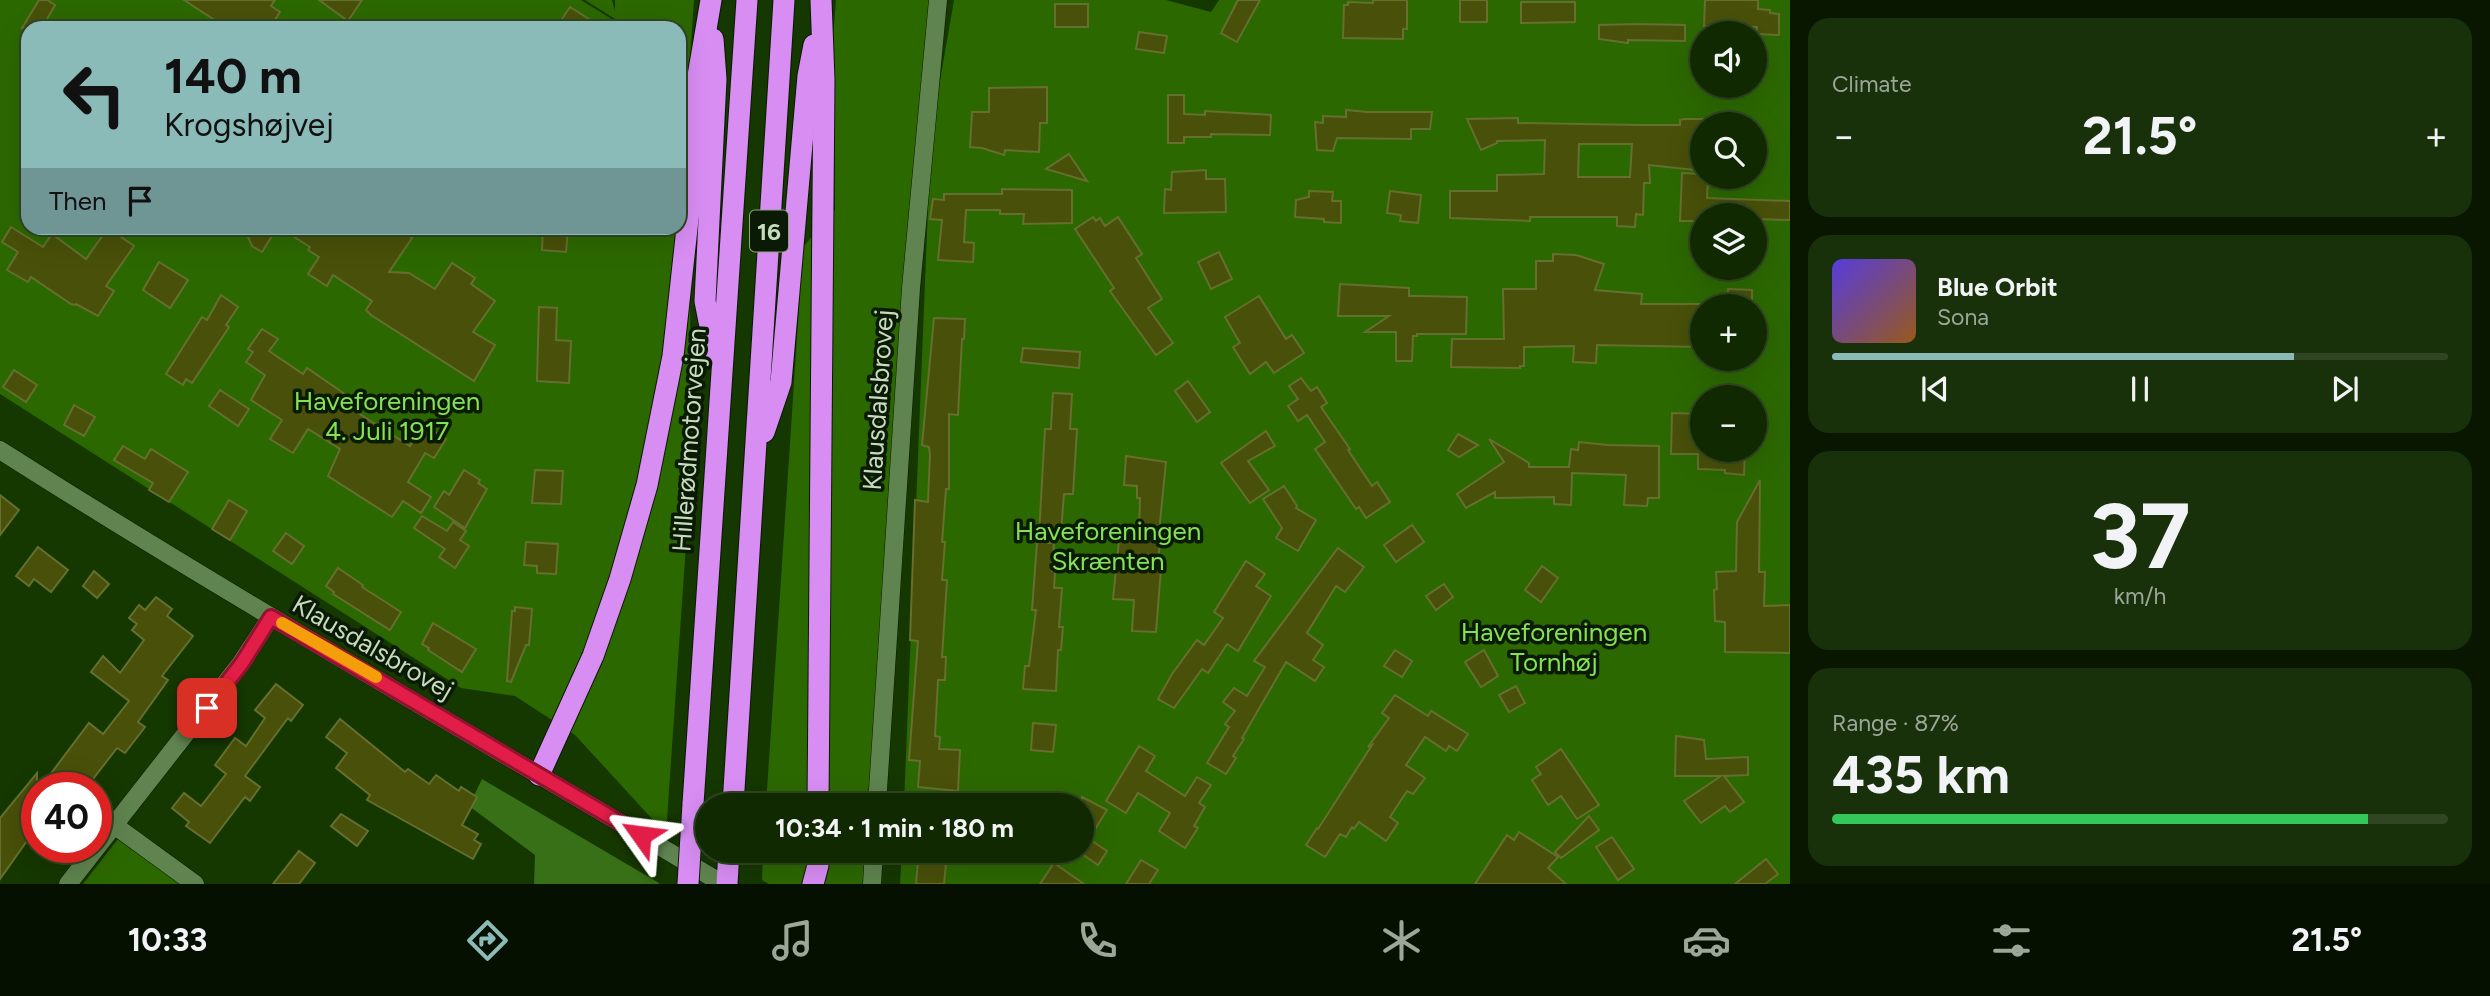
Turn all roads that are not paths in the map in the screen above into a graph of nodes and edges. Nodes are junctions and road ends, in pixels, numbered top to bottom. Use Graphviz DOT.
graph roads {
  1 [pos="747,0"];
  2 [pos="785,0"];
  3 [pos="938,0"];
  4 [pos="711,5"];
  5 [pos="821,8"];
  6 [pos="721,383"];
  7 [pos="0,450"];
  8 [pos="754,463"];
  9 [pos="271,617"];
  10 [pos="539,775"];
  11 [pos="734,793"];
  12 [pos="818,793"];
  13 [pos="878,793"];
  14 [pos="114,824"];
  15 [pos="727,863"];
  16 [pos="818,863"];
  17 [pos="873,863"];
  18 [pos="68,884"];
  19 [pos="195,884"];
  20 [pos="688,884"];
  21 [pos="725,884"];
  22 [pos="813,884"];
  23 [pos="872,884"];
  1 -- 6 [label="highway, Hillerødmotorvejen / 16"];
  2 -- 8 [label="highway, 16"];
  3 -- 13 [label="street, Klausdalsbrovej"];
  4 -- 6 [label="highway, 16"];
  4 -- 10 [label="highway"];
  5 -- 8 [label="highway"];
  5 -- 12 [label="highway"];
  6 -- 20 [label="highway, Hillerødmotorvejen / 16, bridge"];
  7 -- 9 [label="street, Klausdalsbrovej"];
  8 -- 11 [label="highway, 16"];
  9 -- 10 [label="street, Klausdalsbrovej"];
  9 -- 14 [label="street"];
  10 -- 21 [label="street, Klausdalsbrovej"];
  14 -- 18 [label="street"];
  14 -- 19 [label="street"];
  15 -- 21 [label="highway"];
  16 -- 22 [label="highway"];
  17 -- 23 [label="street"];
}
